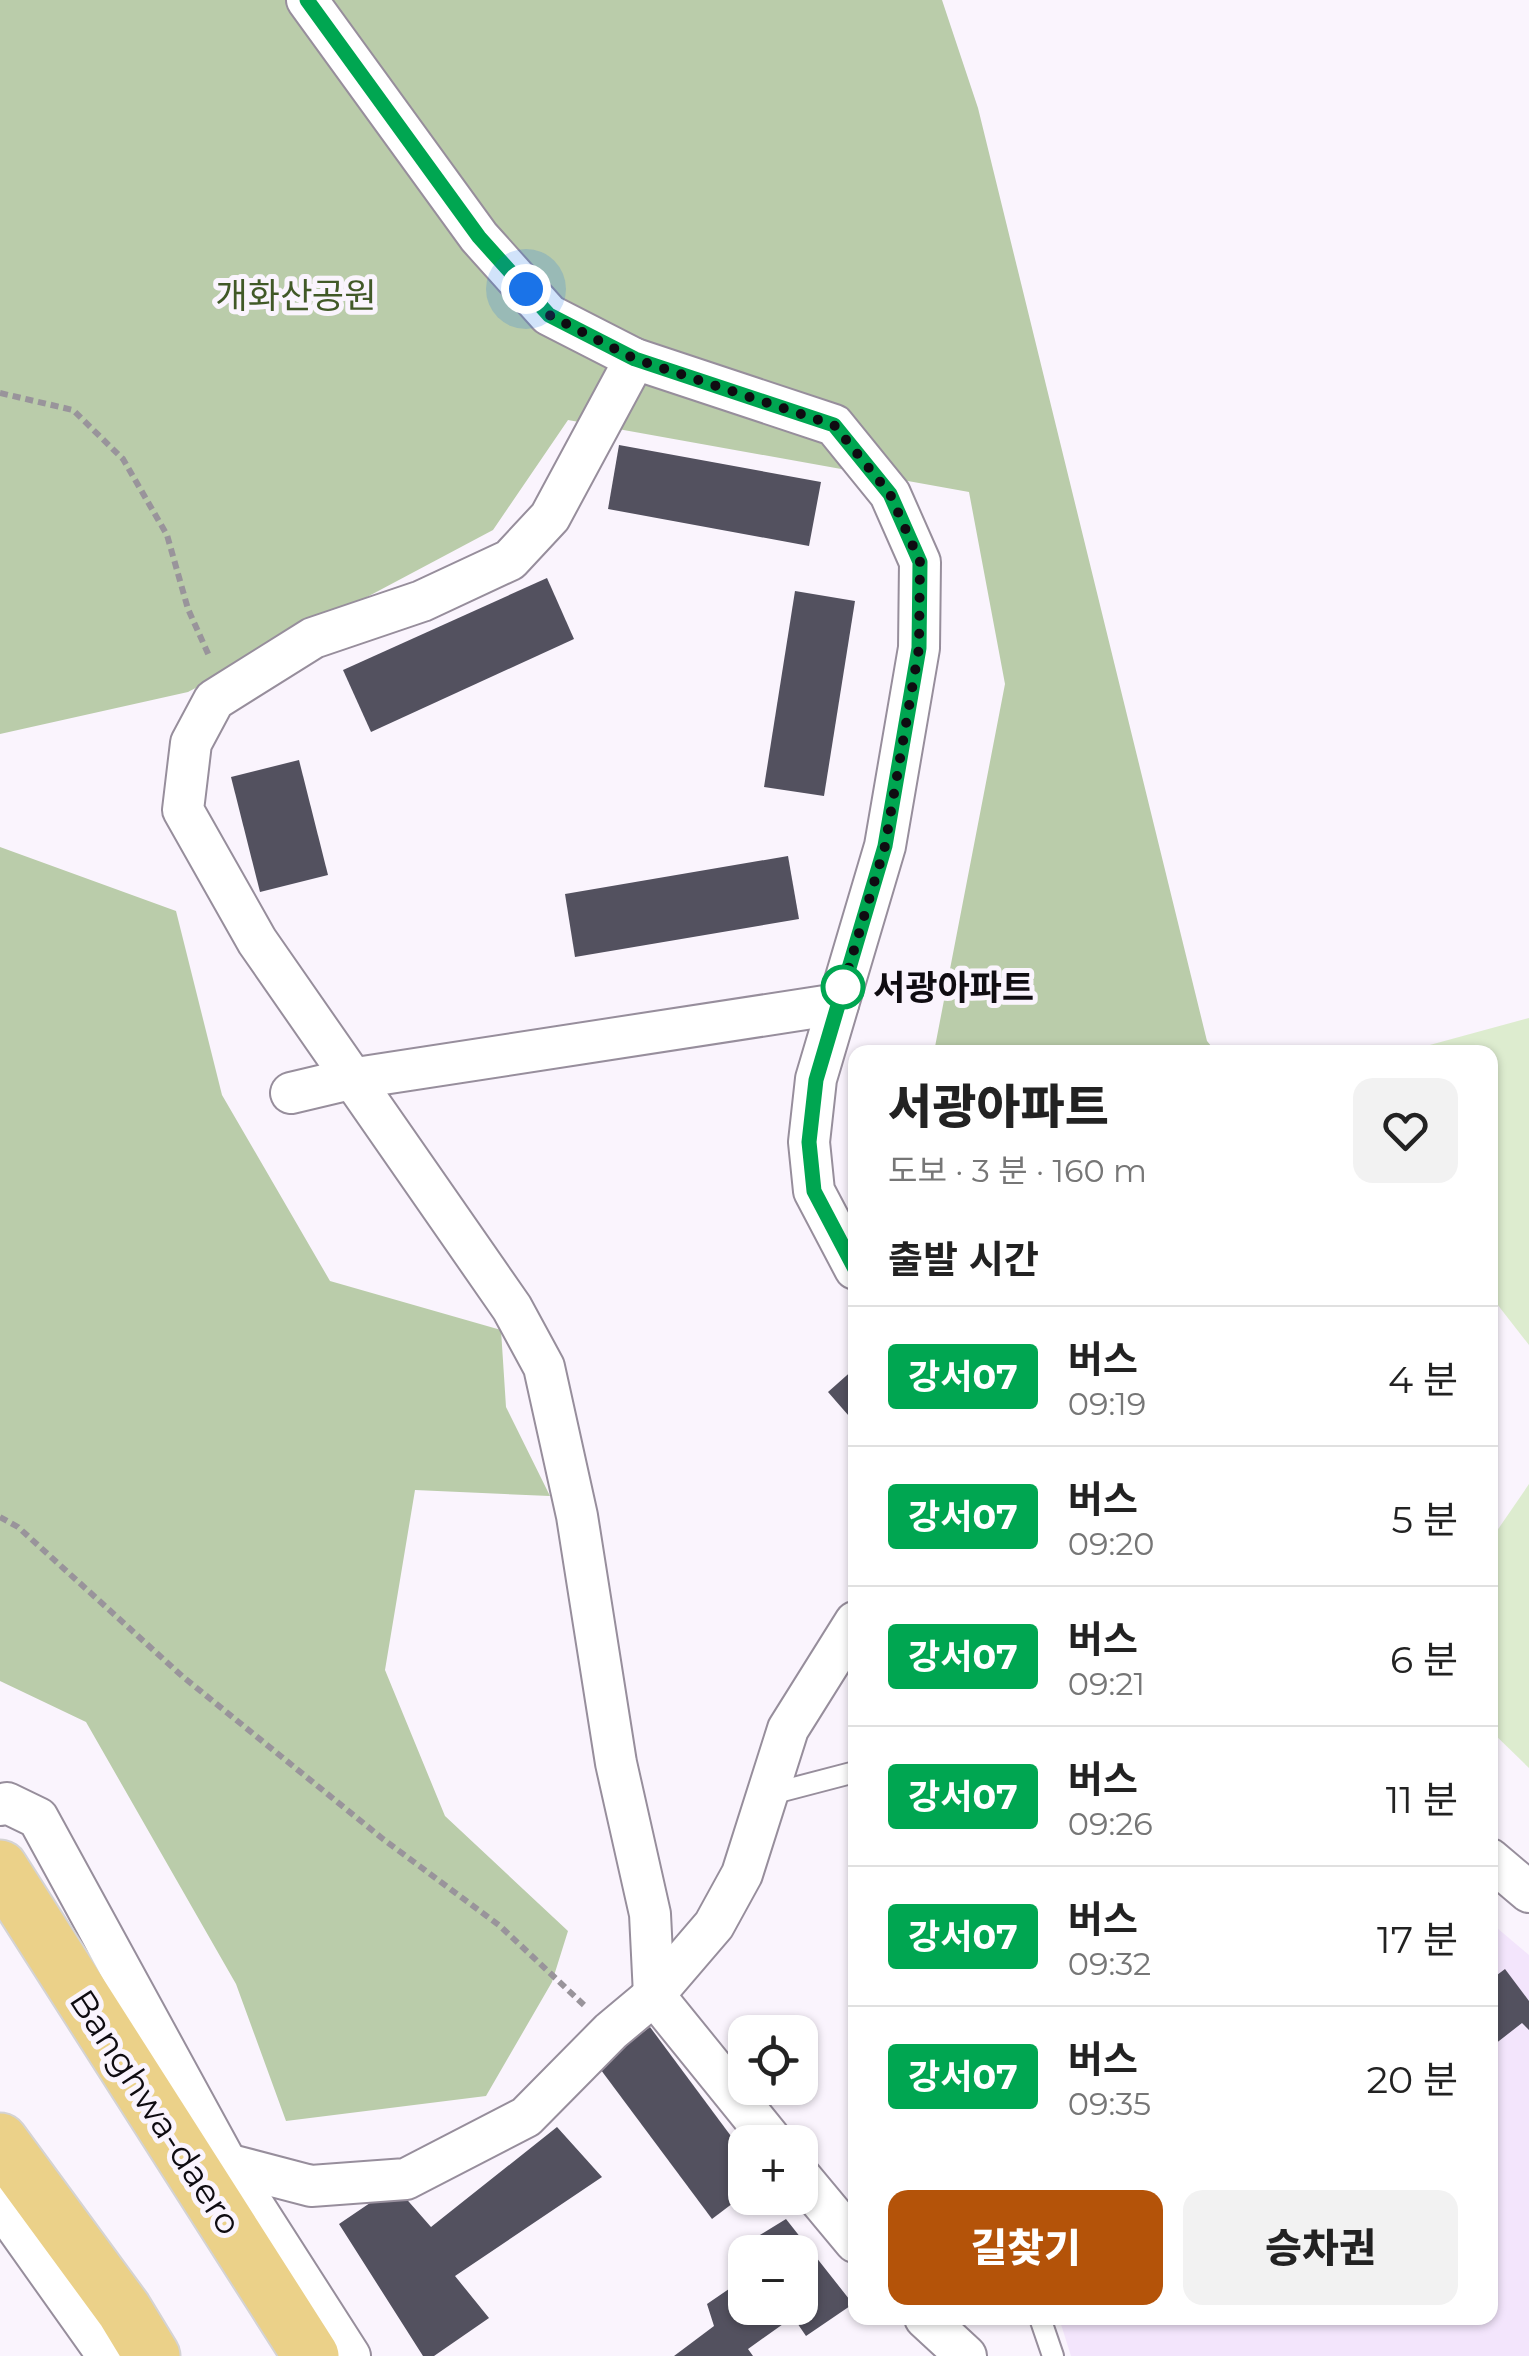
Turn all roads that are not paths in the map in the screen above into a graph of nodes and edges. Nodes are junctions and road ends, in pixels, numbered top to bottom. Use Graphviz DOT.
graph roads {
  1 [pos="307,0"];
  2 [pos="635,359"];
  3 [pos="838,1004"];
  4 [pos="350,1080"];
  5 [pos="291,1093"];
  6 [pos="848,1256"];
  7 [pos="848,1633"];
  8 [pos="848,1774"];
  9 [pos="767,1796"];
  10 [pos="0,1805"];
  11 [pos="1498,1866"];
  12 [pos="0,1868"];
  13 [pos="1529,1892"];
  14 [pos="654,1995"];
  15 [pos="759,2125"];
  16 [pos="0,2142"];
  17 [pos="227,2164"];
  18 [pos="818,2198"];
  19 [pos="0,2204"];
  20 [pos="848,2234"];
  21 [pos="933,2325"];
  22 [pos="1042,2325"];
  23 [pos="108,2356"];
  24 [pos="152,2356"];
  25 [pos="311,2356"];
  26 [pos="350,2356"];
  27 [pos="966,2356"];
  28 [pos="1053,2356"];
  1 -- 2 [label="street"];
  2 -- 3 [label="street"];
  2 -- 4 [label="street"];
  3 -- 4 [label="street"];
  3 -- 6 [label="street"];
  4 -- 5 [label="street"];
  4 -- 14 [label="street"];
  7 -- 9 [label="street"];
  8 -- 9 [label="lane"];
  9 -- 14 [label="street"];
  10 -- 17 [label="street"];
  11 -- 13 [label="street"];
  12 -- 25 [label="main road, Banghwa-daero"];
  14 -- 15 [label="street"];
  14 -- 17 [label="street"];
  16 -- 24 [label="main road"];
  17 -- 26 [label="street"];
  18 -- 20 [label="street"];
  19 -- 23 [label="street"];
  21 -- 27 [label="street"];
  22 -- 28 [label="lane"];
}
